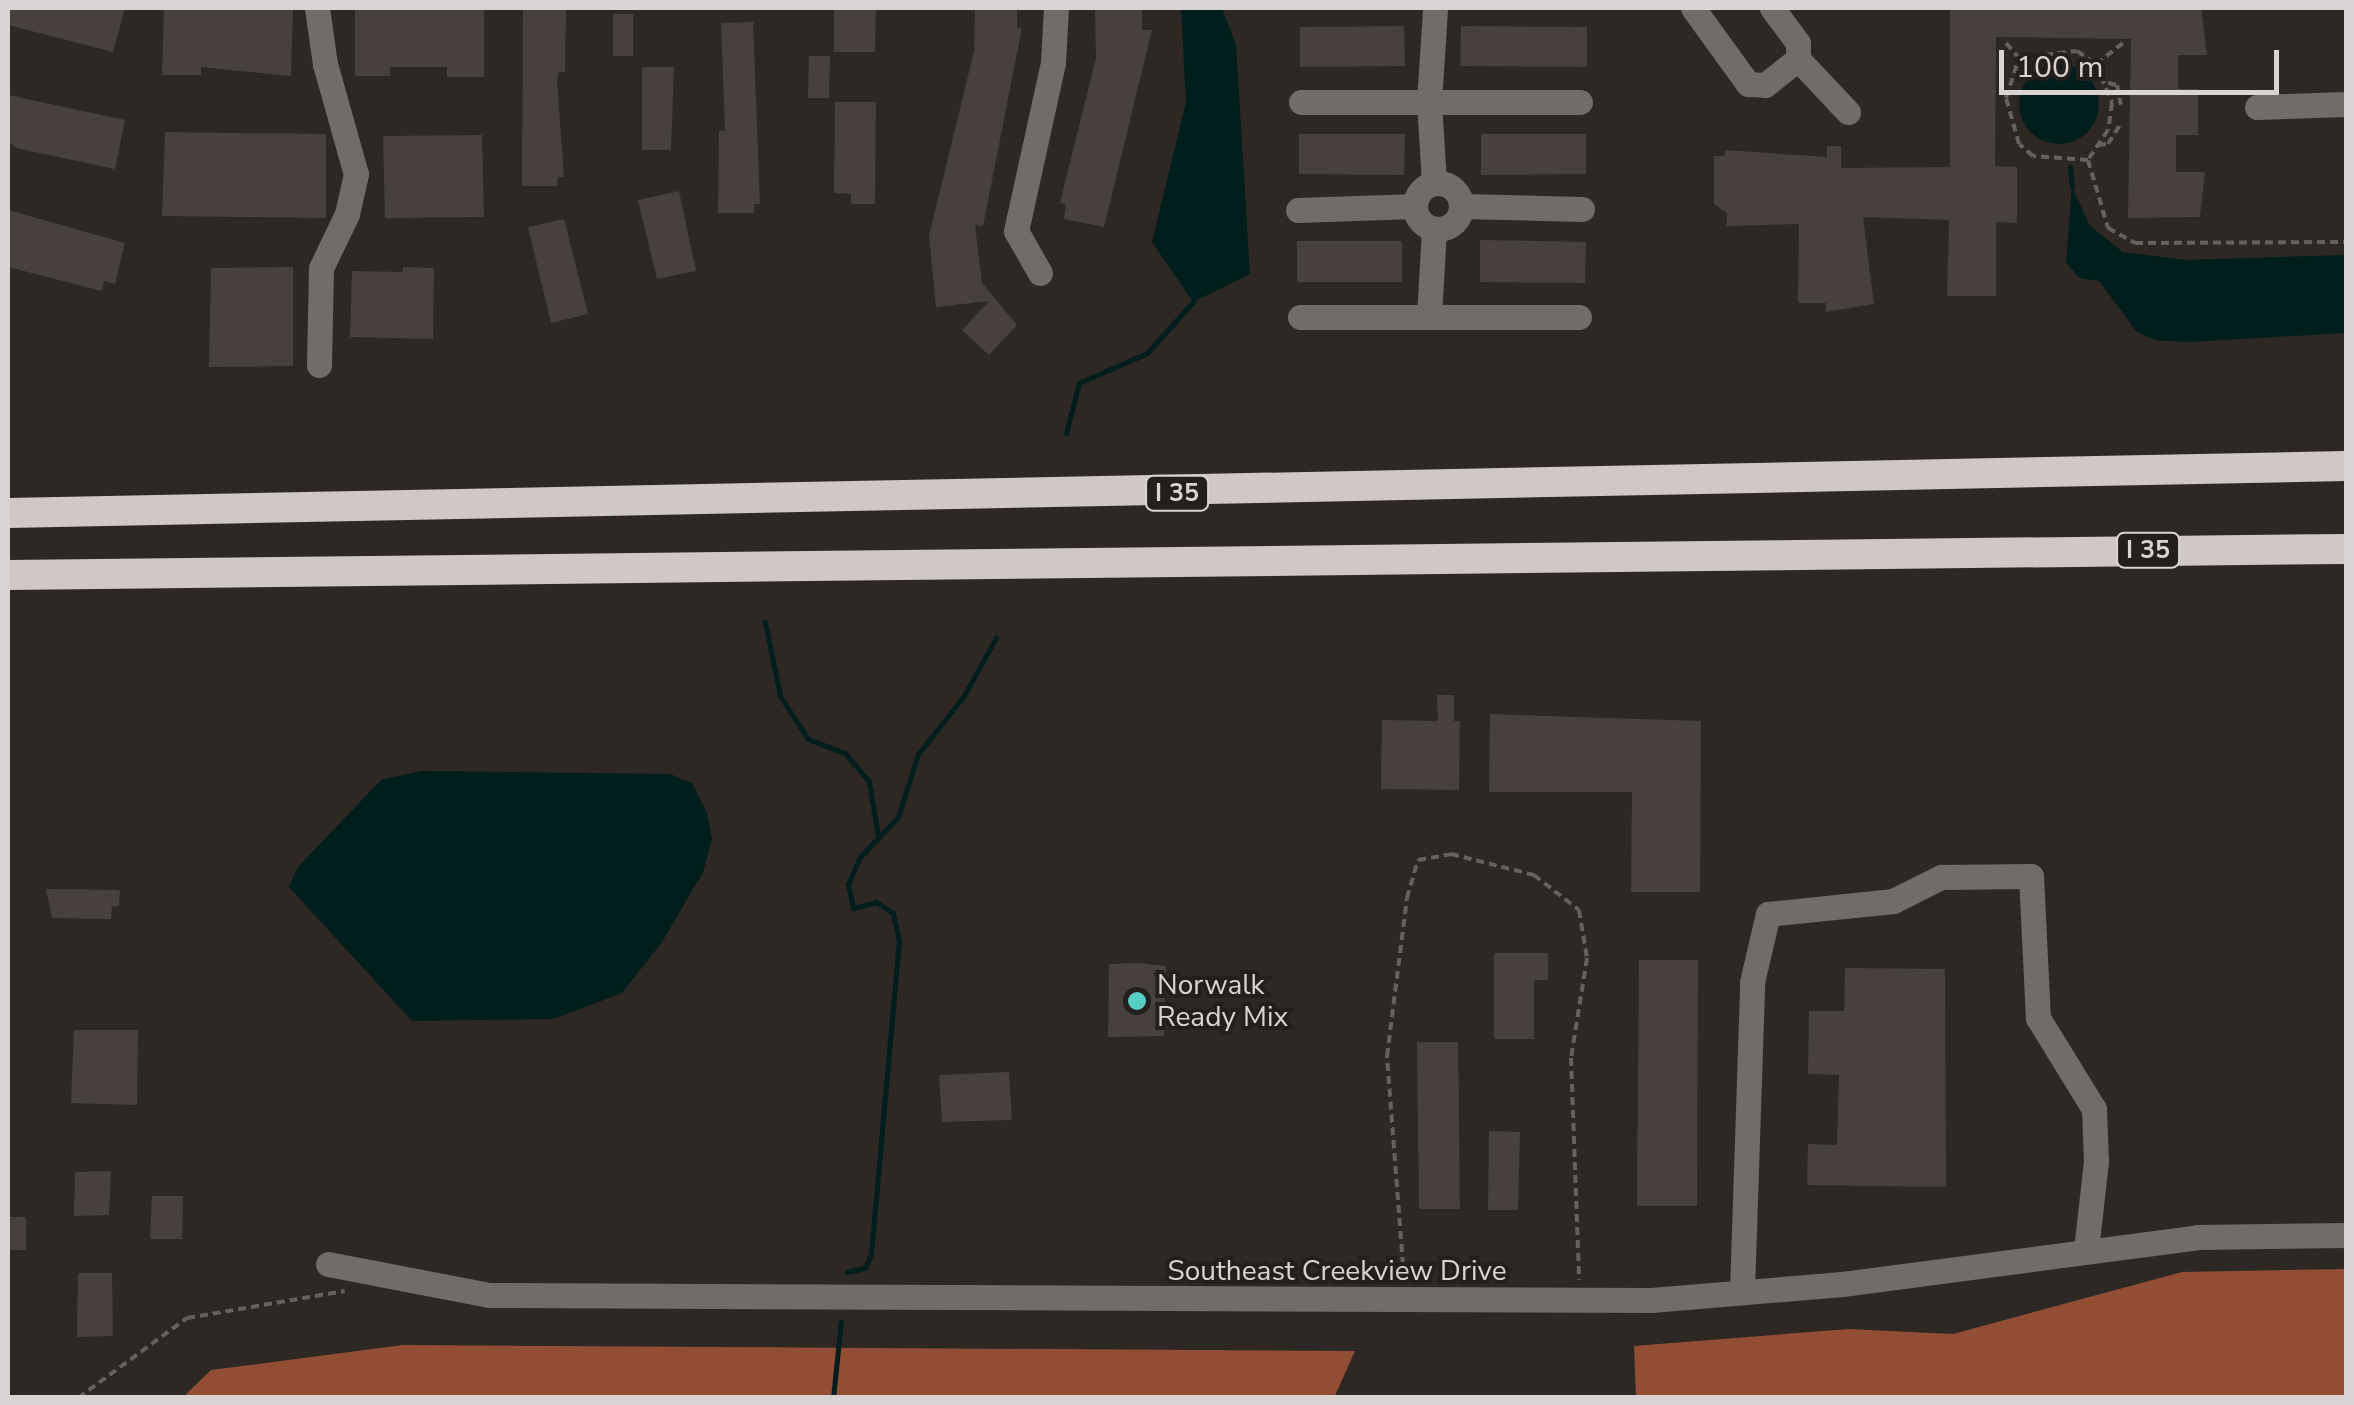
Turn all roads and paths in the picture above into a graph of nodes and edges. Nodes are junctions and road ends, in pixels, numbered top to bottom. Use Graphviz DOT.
graph roads {
  1 [pos="318,8"];
  2 [pos="1056,8"];
  3 [pos="1435,8"];
  4 [pos="1693,8"];
  5 [pos="1772,8"];
  6 [pos="2124,42"];
  7 [pos="2006,43"];
  8 [pos="2020,58"];
  9 [pos="1798,59"];
  10 [pos="2096,64"];
  11 [pos="2108,83"];
  12 [pos="1301,102"];
  13 [pos="1428,102"];
  14 [pos="1580,102"];
  15 [pos="2346,104"];
  16 [pos="2121,105"];
  17 [pos="2257,107"];
  18 [pos="1848,112"];
  19 [pos="2120,125"];
  20 [pos="2098,145"];
  21 [pos="2088,160"];
  22 [pos="1434,183"];
  23 [pos="1414,206"];
  24 [pos="1461,206"];
  25 [pos="1582,208"];
  26 [pos="1298,210"];
  27 [pos="1434,229"];
  28 [pos="2346,242"];
  29 [pos="1040,273"];
  30 [pos="1429,316"];
  31 [pos="1579,316"];
  32 [pos="1300,317"];
  33 [pos="319,365"];
  34 [pos="2346,466"];
  35 [pos="8,512"];
  36 [pos="2346,550"];
  37 [pos="8,575"];
  38 [pos="2346,1235"];
  39 [pos="2086,1250"];
  40 [pos="328,1264"];
  41 [pos="384,1279"];
  42 [pos="1742,1292"];
  43 [pos="1406,1300"];
  44 [pos="1580,1300"];
  45 [pos="78,1398"];
  1 -- 33 [label="street"];
  2 -- 29 [label="street"];
  3 -- 13 [label="street"];
  4 -- 9 [label="street"];
  5 -- 9 [label="street"];
  6 -- 10 [label="path"];
  7 -- 8 [label="path"];
  8 -- 10 [label="path"];
  8 -- 21 [label="path"];
  9 -- 18 [label="street"];
  10 -- 11 [label="path"];
  11 -- 16 [label="path"];
  11 -- 20 [label="path"];
  12 -- 13 [label="street"];
  13 -- 14 [label="street"];
  13 -- 22 [label="street"];
  15 -- 17 [label="street"];
  19 -- 20 [label="path"];
  20 -- 21 [label="path"];
  21 -- 28 [label="path"];
  22 -- 23 [label="street"];
  22 -- 24 [label="street"];
  23 -- 26 [label="street"];
  23 -- 27 [label="street"];
  24 -- 25 [label="street"];
  24 -- 27 [label="street"];
  27 -- 30 [label="street"];
  30 -- 31 [label="street"];
  30 -- 32 [label="street"];
  34 -- 35 [label="highway, I 35"];
  36 -- 37 [label="highway, I 35"];
  38 -- 39 [label="street, Southeast Creekview Drive"];
  39 -- 42 [label="street, Southeast Creekview Drive"];
  39 -- 42 [label="street"];
  40 -- 41 [label="street, Southeast Creekview Drive"];
  41 -- 43 [label="street, Southeast Creekview Drive"];
  41 -- 45 [label="path"];
  42 -- 44 [label="street, Southeast Creekview Drive"];
  43 -- 44 [label="street, Southeast Creekview Drive"];
  43 -- 44 [label="path"];
}
